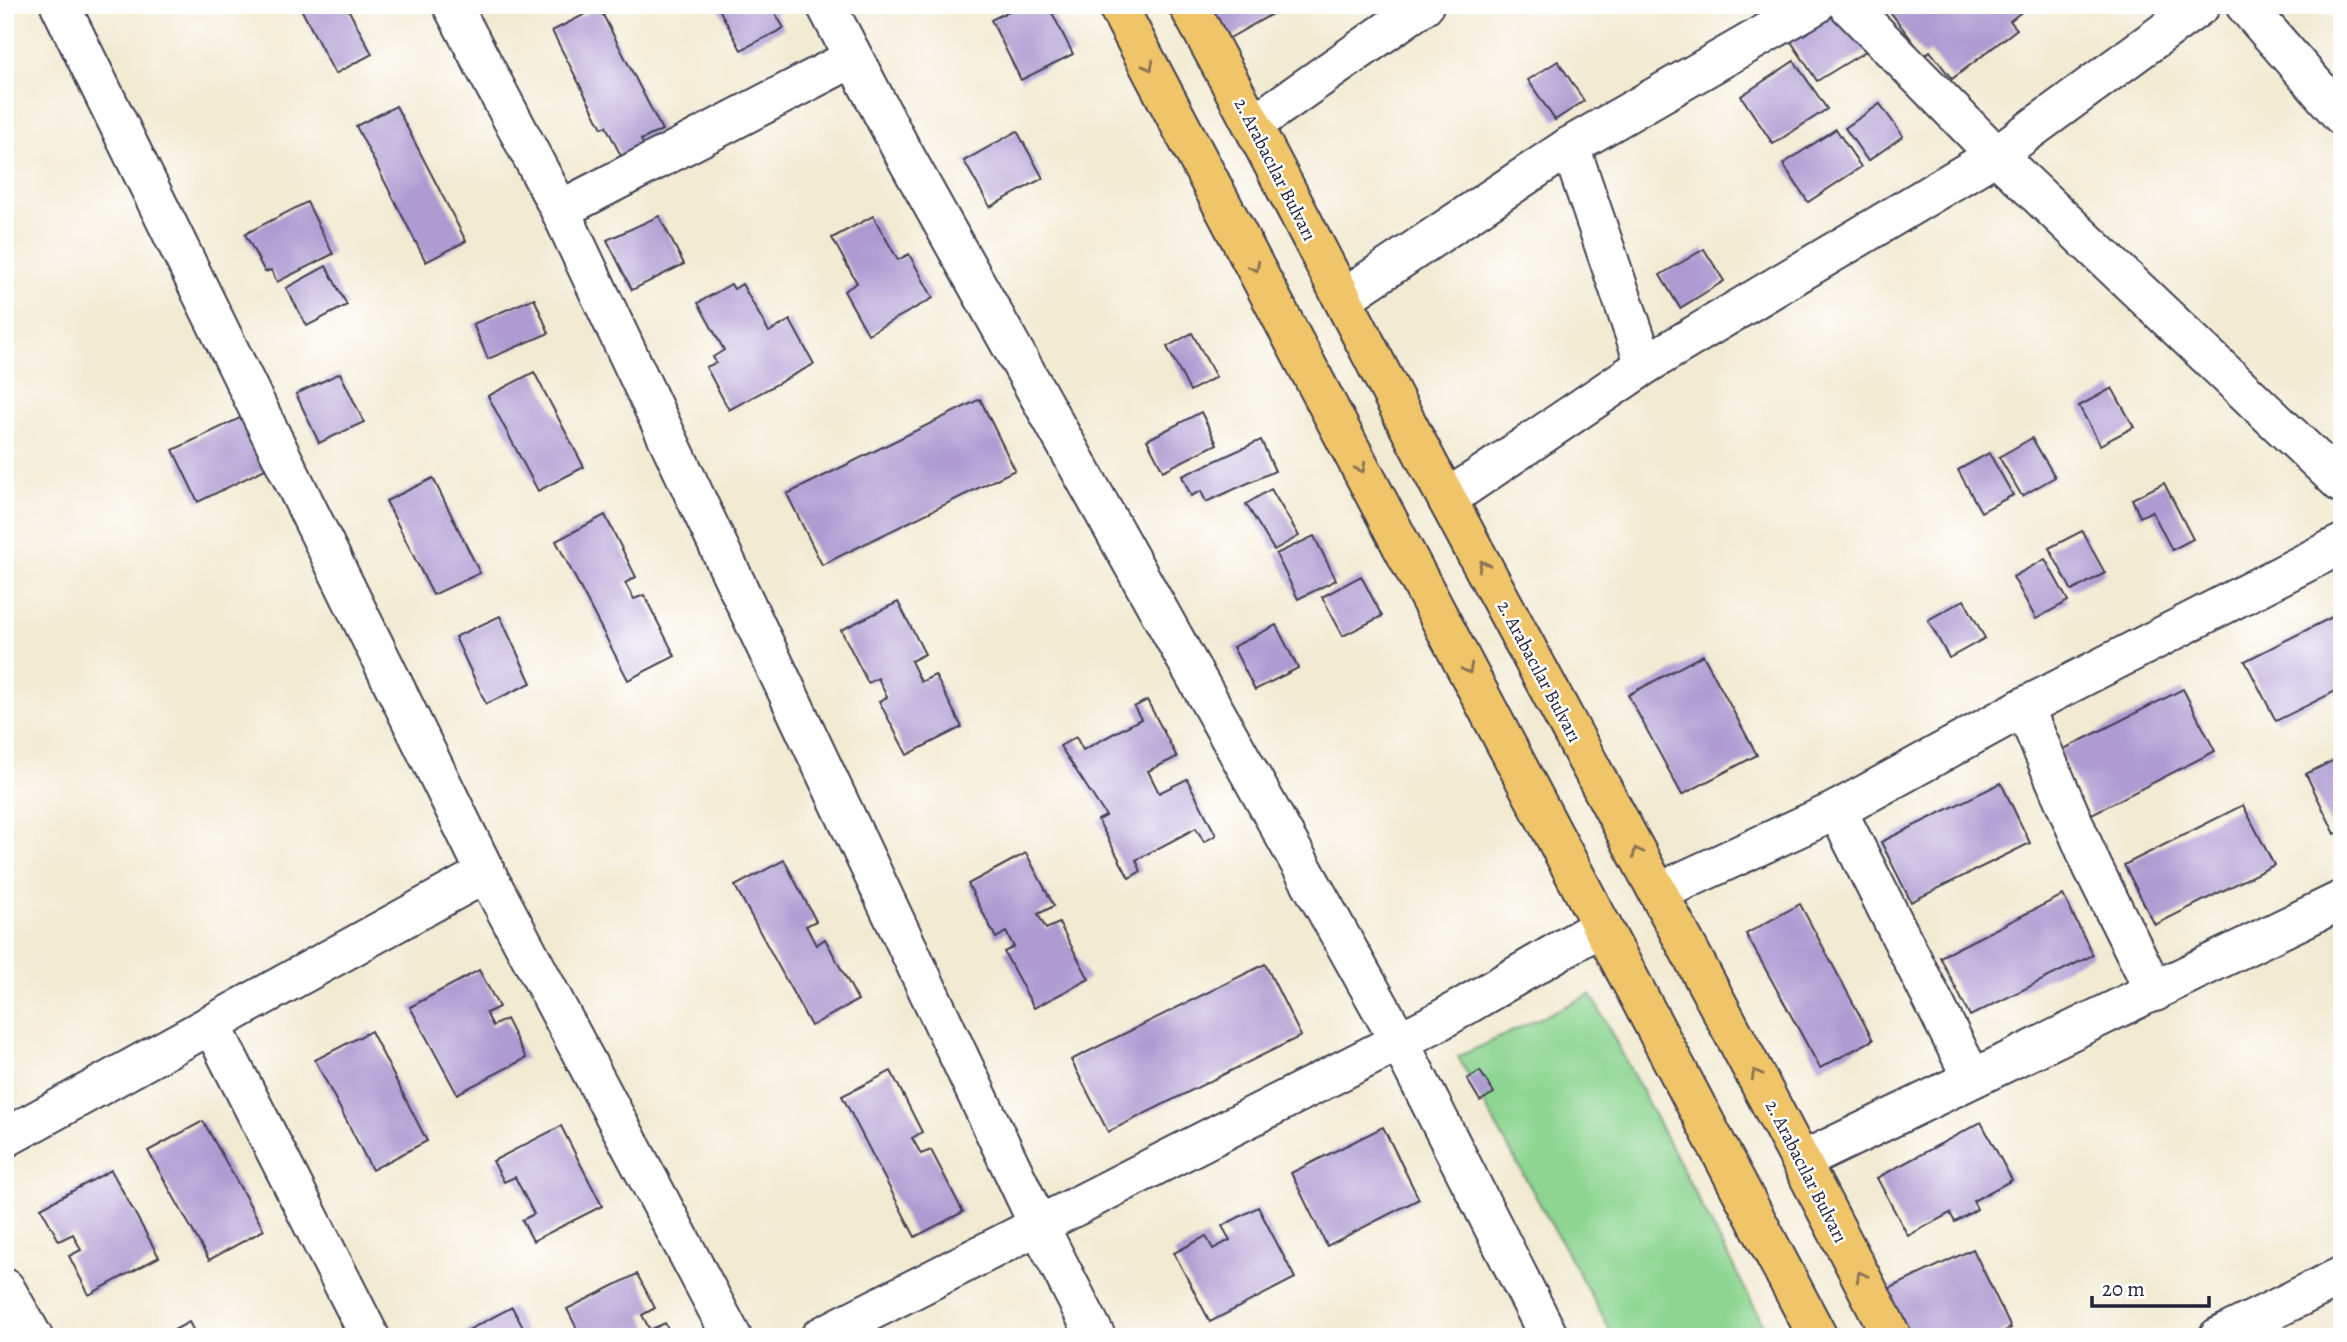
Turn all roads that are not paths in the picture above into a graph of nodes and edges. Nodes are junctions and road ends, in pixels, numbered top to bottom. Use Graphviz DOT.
graph roads {
  1 [pos="60,5"];
  2 [pos="452,5"];
  3 [pos="827,5"];
  4 [pos="1117,5"];
  5 [pos="1188,5"];
  6 [pos="1424,5"];
  7 [pos="1815,5"];
  8 [pos="1848,5"];
  9 [pos="2201,5"];
  10 [pos="2245,5"];
  11 [pos="853,58"];
  12 [pos="2342,116"];
  13 [pos="1254,124"];
  14 [pos="1570,146"];
  15 [pos="1996,155"];
  16 [pos="560,211"];
  17 [pos="1343,298"];
  18 [pos="1645,365"];
  19 [pos="2342,484"];
  20 [pos="1447,499"];
  21 [pos="2342,544"];
  22 [pos="2024,707"];
  23 [pos="1837,810"];
  24 [pos="486,873"];
  25 [pos="1659,891"];
  26 [pos="2342,900"];
  27 [pos="1602,926"];
  28 [pos="2155,992"];
  29 [pos="211,1024"];
  30 [pos="1399,1041"];
  31 [pos="1972,1078"];
  32 [pos="5,1138"];
  33 [pos="1802,1161"];
  34 [pos="1038,1224"];
  35 [pos="2342,1276"];
  36 [pos="5,1288"];
  37 [pos="33,1337"];
  38 [pos="370,1337"];
  39 [pos="732,1337"];
  40 [pos="820,1337"];
  41 [pos="1096,1337"];
  42 [pos="1549,1337"];
  43 [pos="1818,1337"];
  44 [pos="1892,1337"];
  45 [pos="2218,1337"];
  1 -- 24 [label="street"];
  2 -- 16 [label="street"];
  3 -- 11 [label="street"];
  4 -- 27 [label="main road, one-way"];
  5 -- 13 [label="main road, 2. Arabacılar Bulvarı"];
  6 -- 13 [label="street"];
  7 -- 14 [label="street"];
  8 -- 15 [label="street"];
  9 -- 15 [label="street"];
  10 -- 12 [label="street"];
  11 -- 16 [label="street"];
  11 -- 30 [label="street"];
  13 -- 17 [label="main road, 2. Arabacılar Bulvarı"];
  14 -- 17 [label="street"];
  14 -- 18 [label="street"];
  15 -- 18 [label="street"];
  15 -- 19 [label="street"];
  16 -- 34 [label="street"];
  17 -- 20 [label="main road, 2. Arabacılar Bulvarı"];
  18 -- 20 [label="street"];
  25 -- 20 [label="main road, 2. Arabacılar Bulvarı, one-way"];
  21 -- 22 [label="street"];
  22 -- 23 [label="street"];
  22 -- 28 [label="street"];
  23 -- 25 [label="street"];
  23 -- 31 [label="street"];
  24 -- 29 [label="street"];
  24 -- 39 [label="street"];
  33 -- 25 [label="main road, 2. Arabacılar Bulvarı, one-way"];
  26 -- 28 [label="street"];
  27 -- 30 [label="street"];
  27 -- 43 [label="main road"];
  28 -- 31 [label="street"];
  29 -- 32 [label="street"];
  29 -- 38 [label="street"];
  30 -- 34 [label="street"];
  30 -- 42 [label="street"];
  31 -- 33 [label="street"];
  44 -- 33 [label="main road, 2. Arabacılar Bulvarı, one-way"];
  34 -- 40 [label="street"];
  34 -- 41 [label="street"];
  35 -- 45 [label="street"];
  36 -- 37 [label="street"];
}
